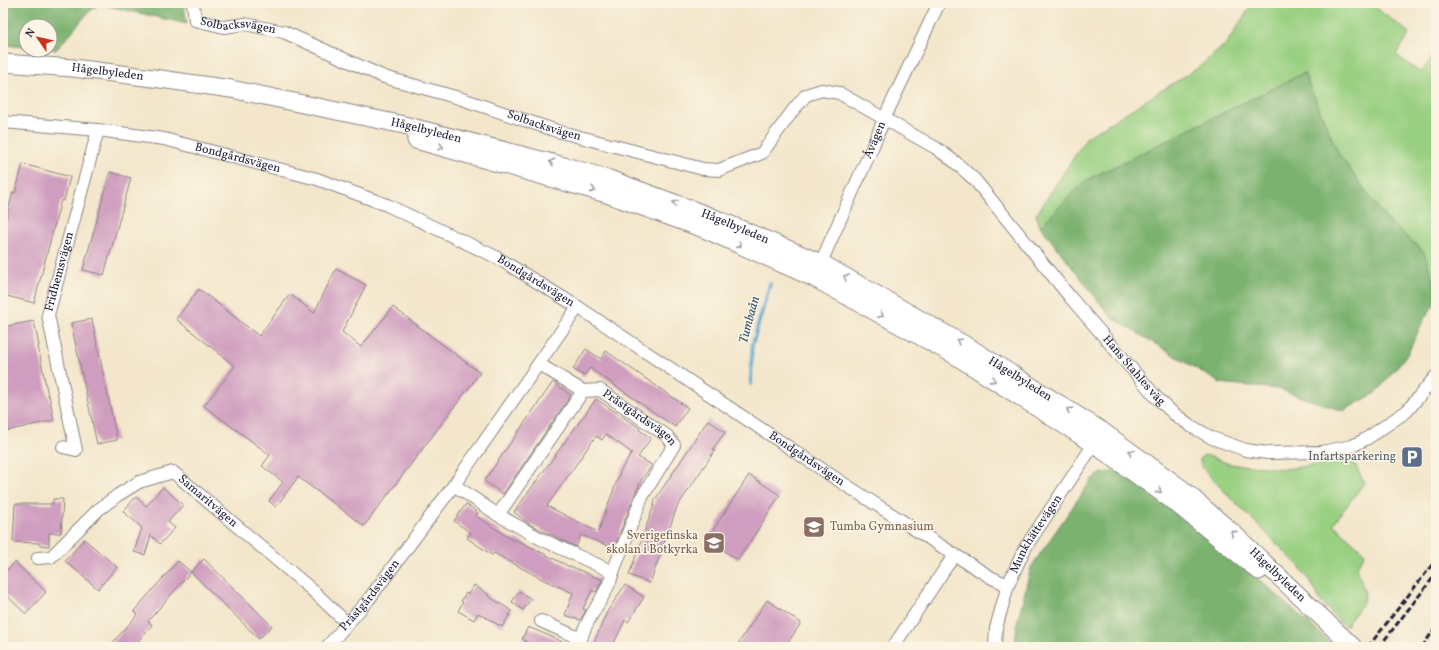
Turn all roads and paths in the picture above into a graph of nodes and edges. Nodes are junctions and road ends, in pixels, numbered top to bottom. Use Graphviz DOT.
graph roads {
  1 [pos="193,3"];
  2 [pos="939,3"];
  3 [pos="3,63"];
  4 [pos="3,75"];
  5 [pos="884,119"];
  6 [pos="3,122"];
  7 [pos="98,130"];
  8 [pos="817,270"];
  9 [pos="578,307"];
  10 [pos="539,364"];
  11 [pos="1436,376"];
  12 [pos="583,391"];
  13 [pos="1098,437"];
  14 [pos="62,447"];
  15 [pos="454,485"];
  16 [pos="498,515"];
  17 [pos="955,555"];
  18 [pos="38,558"];
  19 [pos="613,572"];
  20 [pos="1008,585"];
  21 [pos="1319,620"];
  22 [pos="541,621"];
  23 [pos="347,623"];
  24 [pos="327,647"];
  25 [pos="893,647"];
  26 [pos="995,647"];
  27 [pos="1341,647"];
  28 [pos="1353,647"];
  1 -- 5 [label="street, Solbacksvägen"];
  2 -- 5 [label="street, Åvägen"];
  8 -- 3 [label="main road, Hågelbyleden, one-way"];
  4 -- 8 [label="main road, Hågelbyleden, one-way"];
  5 -- 8 [label="street, Åvägen"];
  5 -- 11 [label="street, Hans Stahles väg"];
  6 -- 7 [label="street, Bondgårdsvägen"];
  7 -- 9 [label="street, Bondgårdsvägen"];
  7 -- 14 [label="street, Fridhemsvägen"];
  8 -- 13 [label="main road, Hågelbyleden"];
  9 -- 10 [label="street, Prästgårdsvägen"];
  9 -- 17 [label="street, Bondgårdsvägen"];
  10 -- 12 [label="street, Prästgårdsvägen"];
  10 -- 15 [label="street, Prästgårdsvägen"];
  12 -- 16 [label="street, Prästgårdsvägen"];
  12 -- 19 [label="street, Prästgårdsvägen"];
  13 -- 20 [label="street, Munkhättevägen"];
  13 -- 21 [label="main road, Hågelbyleden"];
  15 -- 16 [label="street"];
  15 -- 23 [label="street, Prästgårdsvägen"];
  16 -- 19 [label="street"];
  17 -- 20 [label="street, Bondgårdsvägen"];
  17 -- 25 [label="street"];
  18 -- 23 [label="street, Samaritvägen"];
  19 -- 22 [label="street, Prästgårdsvägen"];
  20 -- 26 [label="street, Munkhättevägen"];
  21 -- 27 [label="main road, Hågelbyleden"];
  21 -- 28 [label="main road, Hågelbyleden"];
  23 -- 24 [label="street, Prästgårdsvägen"];
}
